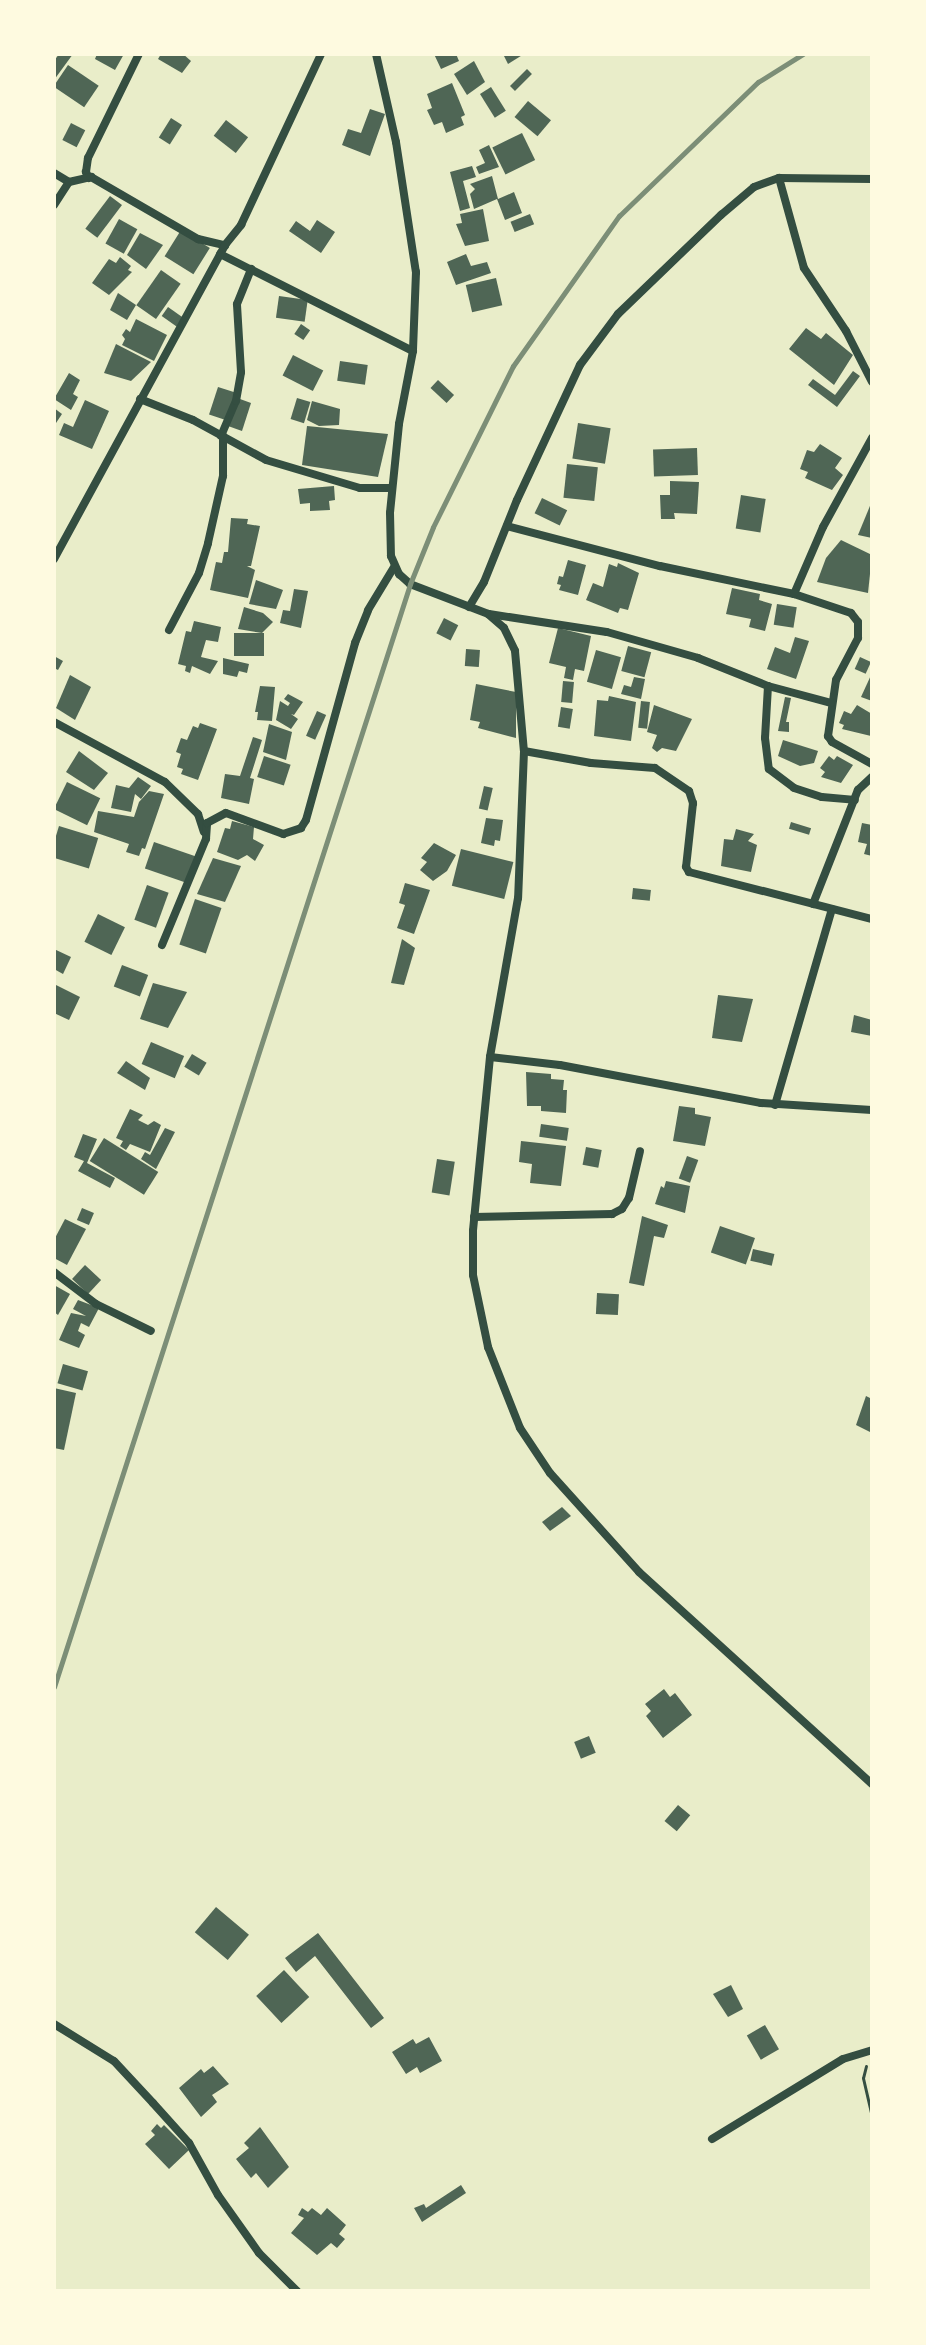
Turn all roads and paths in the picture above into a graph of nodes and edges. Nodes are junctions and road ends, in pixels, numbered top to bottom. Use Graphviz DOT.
graph roads {
  1 [pos="139,54"];
  2 [pos="321,54"];
  3 [pos="376,54"];
  4 [pos="54,173"];
  5 [pos="89,178"];
  6 [pos="779,178"];
  7 [pos="872,179"];
  8 [pos="69,182"];
  9 [pos="54,205"];
  10 [pos="222,250"];
  11 [pos="251,269"];
  12 [pos="413,351"];
  13 [pos="872,382"];
  14 [pos="140,399"];
  15 [pos="222,436"];
  16 [pos="872,438"];
  17 [pos="392,488"];
  18 [pos="507,526"];
  19 [pos="58,542"];
  20 [pos="54,559"];
  21 [pos="394,567"];
  22 [pos="794,594"];
  23 [pos="469,607"];
  24 [pos="488,614"];
  25 [pos="169,630"];
  26 [pos="768,686"];
  27 [pos="831,703"];
  28 [pos="54,722"];
  29 [pos="524,751"];
  30 [pos="872,764"];
  31 [pos="872,777"];
  32 [pos="855,800"];
  33 [pos="206,839"];
  34 [pos="813,904"];
  35 [pos="832,909"];
  36 [pos="872,919"];
  37 [pos="162,945"];
  38 [pos="490,1057"];
  39 [pos="775,1105"];
  40 [pos="872,1111"];
  41 [pos="640,1151"];
  42 [pos="474,1217"];
  43 [pos="54,1272"];
  44 [pos="151,1331"];
  45 [pos="872,1784"];
  46 [pos="54,2024"];
  47 [pos="870,2050"];
  48 [pos="872,2117"];
  49 [pos="712,2139"];
  50 [pos="297,2291"];
  1 -- 5 [label="street"];
  2 -- 10 [label="street"];
  3 -- 12 [label="street"];
  4 -- 8 [label="street"];
  5 -- 8 [label="street"];
  5 -- 10 [label="street"];
  6 -- 7 [label="street"];
  6 -- 13 [label="street"];
  6 -- 18 [label="street"];
  8 -- 9 [label="street"];
  10 -- 11 [label="street"];
  10 -- 14 [label="street"];
  11 -- 12 [label="street"];
  11 -- 15 [label="street"];
  12 -- 17 [label="street"];
  14 -- 15 [label="street"];
  14 -- 19 [label="street"];
  15 -- 17 [label="street"];
  15 -- 25 [label="street"];
  16 -- 22 [label="street"];
  17 -- 21 [label="street"];
  18 -- 22 [label="street"];
  18 -- 23 [label="street"];
  19 -- 20 [label="street"];
  21 -- 23 [label="street"];
  21 -- 33 [label="street"];
  22 -- 27 [label="street"];
  23 -- 24 [label="street"];
  24 -- 26 [label="street"];
  24 -- 29 [label="street"];
  26 -- 27 [label="street"];
  26 -- 32 [label="street"];
  27 -- 30 [label="street"];
  28 -- 33 [label="street"];
  29 -- 34 [label="street"];
  29 -- 38 [label="street"];
  31 -- 32 [label="street"];
  32 -- 34 [label="street"];
  33 -- 37 [label="street"];
  34 -- 35 [label="street"];
  35 -- 36 [label="street"];
  35 -- 39 [label="street"];
  38 -- 39 [label="street"];
  38 -- 42 [label="street"];
  39 -- 40 [label="street"];
  41 -- 42 [label="street"];
  42 -- 45 [label="street"];
  43 -- 44 [label="street"];
  46 -- 50 [label="street"];
  47 -- 48 [label="path"];
  47 -- 49 [label="street"];
}
